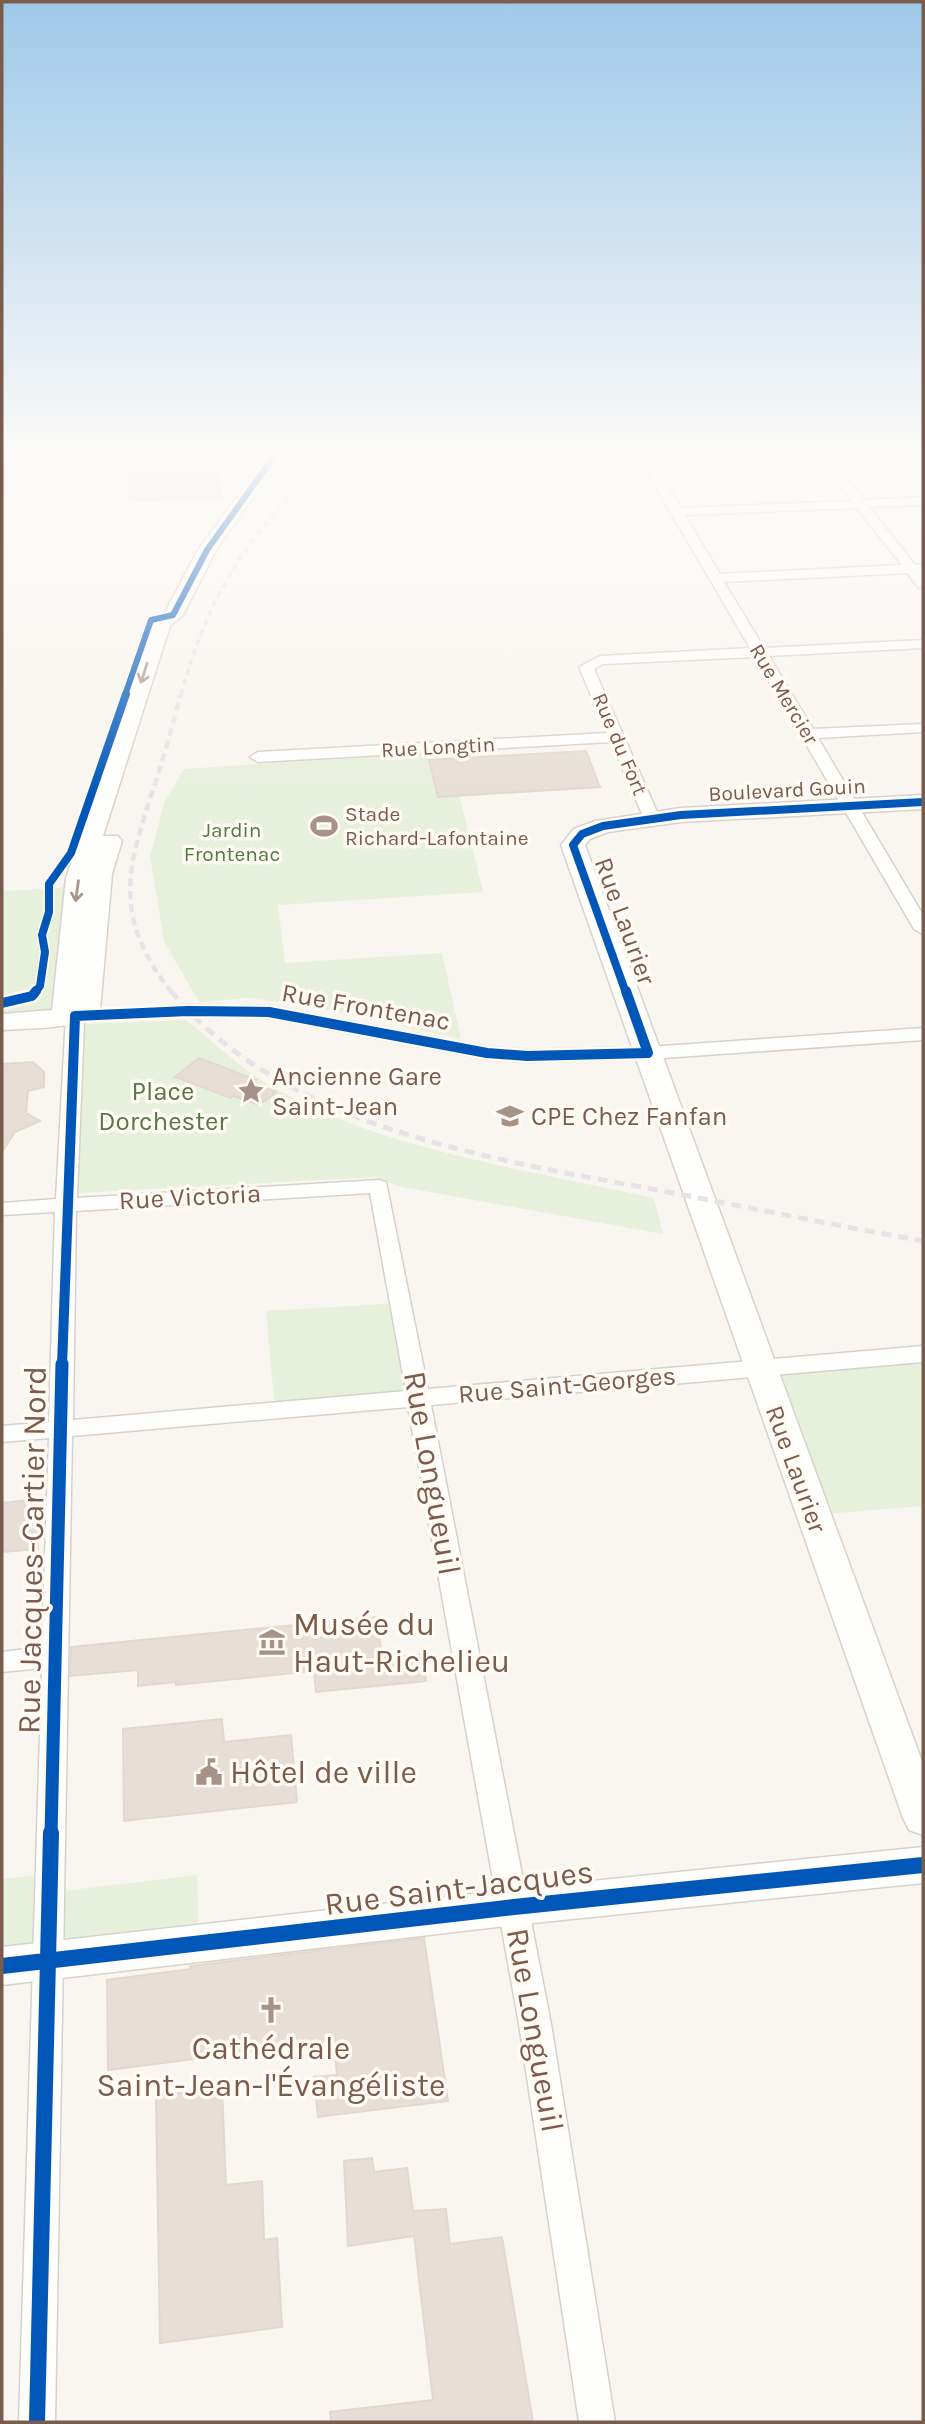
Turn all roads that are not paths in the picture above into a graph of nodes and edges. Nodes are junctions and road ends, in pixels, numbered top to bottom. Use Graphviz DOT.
graph roads {
  1 [pos="196,571"];
  2 [pos="712,571"];
  3 [pos="870,571"];
  4 [pos="716,578"];
  5 [pos="923,644"];
  6 [pos="759,652"];
  7 [pos="923,728"];
  8 [pos="808,734"];
  9 [pos="617,737"];
  10 [pos="258,757"];
  11 [pos="923,802"];
  12 [pos="853,811"];
  13 [pos="923,813"];
  14 [pos="653,821"];
  15 [pos="923,929"];
  16 [pos="75,1016"];
  17 [pos="2,1022"];
  18 [pos="923,1034"];
  19 [pos="648,1053"];
  20 [pos="379,1186"];
  21 [pos="66,1204"];
  22 [pos="2,1209"];
  23 [pos="923,1354"];
  24 [pos="759,1368"];
  25 [pos="418,1398"];
  26 [pos="61,1429"];
  27 [pos="2,1434"];
  28 [pos="55,1656"];
  29 [pos="2,1661"];
  30 [pos="923,1818"];
  31 [pos="923,1865"];
  32 [pos="514,1907"];
  33 [pos="49,1961"];
  34 [pos="2,1966"];
  35 [pos="37,2422"];
  36 [pos="597,2422"];
  1 -- 16 [label="street, Rue Jacques-Cartier Nord"];
  2 -- 4 [label="street, Rue Mercier"];
  3 -- 4 [label="street"];
  4 -- 6 [label="street, Rue Mercier"];
  5 -- 6 [label="street"];
  6 -- 8 [label="street, Rue Mercier"];
  6 -- 9 [label="street, Rue du Fort"];
  7 -- 8 [label="street"];
  8 -- 12 [label="street, Rue Mercier"];
  9 -- 10 [label="street, Rue Longtin"];
  9 -- 14 [label="street, Rue du Fort"];
  11 -- 12 [label="street, Boulevard Gouin"];
  12 -- 13 [label="street, Boulevard Gouin"];
  12 -- 14 [label="street, Boulevard Gouin"];
  12 -- 15 [label="street, Rue Mercier"];
  14 -- 19 [label="street, Rue Laurier"];
  16 -- 17 [label="street, Rue Frontenac"];
  16 -- 19 [label="street, Rue Frontenac"];
  16 -- 21 [label="street, Rue Jacques-Cartier Nord"];
  18 -- 19 [label="street, Rue Frontenac"];
  19 -- 24 [label="street, Rue Laurier"];
  20 -- 21 [label="street, Rue Victoria"];
  20 -- 25 [label="street, Rue Longueuil"];
  21 -- 22 [label="street, Rue Victoria"];
  21 -- 26 [label="street, Rue Jacques-Cartier Nord"];
  23 -- 24 [label="street, Rue Saint-Georges"];
  24 -- 25 [label="street, Rue Saint-Georges"];
  24 -- 30 [label="street, Rue Laurier"];
  25 -- 26 [label="street, Rue Saint-Georges"];
  25 -- 32 [label="street, Rue Longueuil"];
  26 -- 27 [label="street, Rue Saint-Georges"];
  26 -- 28 [label="street, Rue Jacques-Cartier Nord"];
  28 -- 29 [label="street"];
  28 -- 33 [label="street, Rue Jacques-Cartier Nord"];
  31 -- 32 [label="street, Rue Saint-Jacques"];
  32 -- 33 [label="street, Rue Saint-Jacques"];
  32 -- 36 [label="street, Rue Longueuil"];
  33 -- 34 [label="street, Rue Saint-Jacques"];
  33 -- 35 [label="street, Rue Jacques-Cartier Nord"];
}
